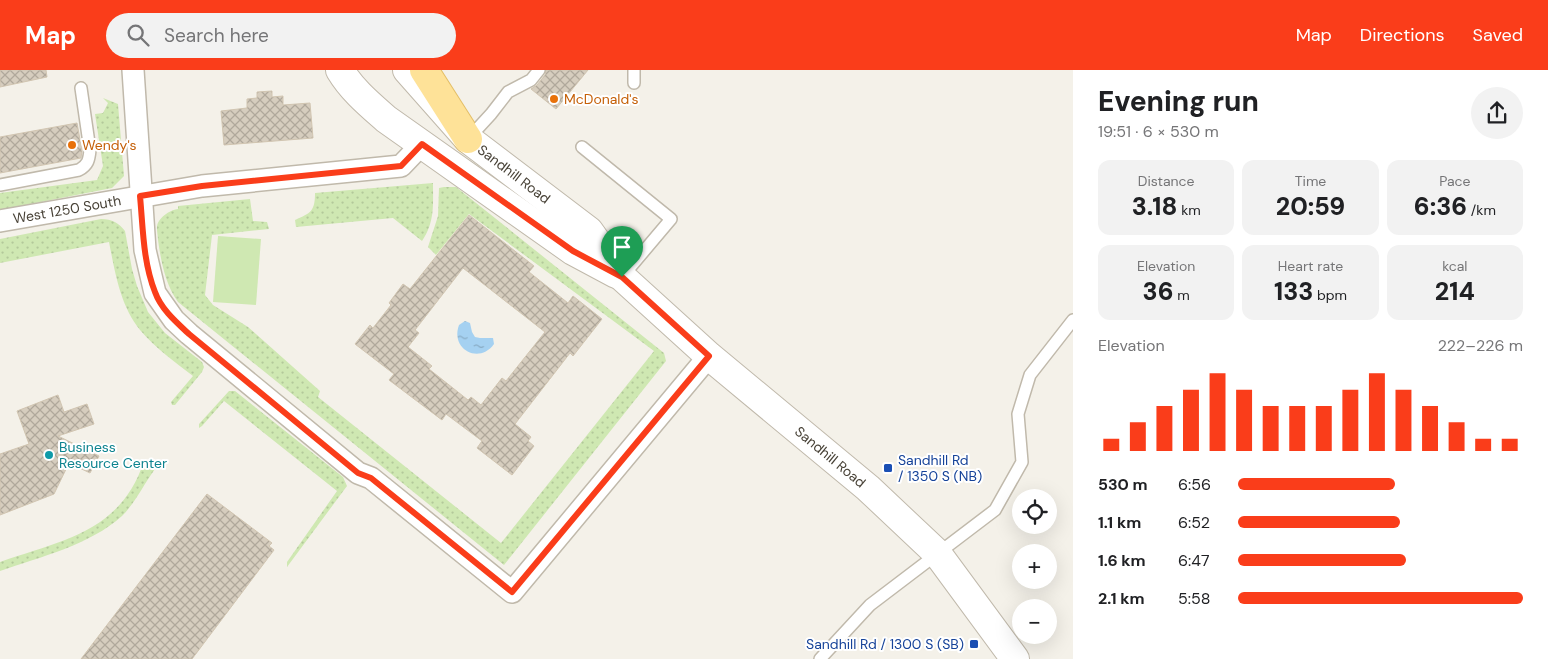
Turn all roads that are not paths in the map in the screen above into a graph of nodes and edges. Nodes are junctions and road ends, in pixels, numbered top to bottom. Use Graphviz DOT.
graph roads {
  1 [pos="133,70"];
  2 [pos="340,70"];
  3 [pos="407,70"];
  4 [pos="424,70"];
  5 [pos="539,70"];
  6 [pos="634,70"];
  7 [pos="634,83"];
  8 [pos="81,88"];
  9 [pos="468,139"];
  10 [pos="422,144"];
  11 [pos="582,147"];
  12 [pos="0,185"];
  13 [pos="140,196"];
  14 [pos="0,222"];
  15 [pos="622,277"];
  16 [pos="1073,320"];
  17 [pos="709,356"];
  18 [pos="937,552"];
  19 [pos="820,659"];
  20 [pos="1015,659"];
  1 -- 13 [label="street"];
  2 -- 10 [label="street, Sandhill Road"];
  3 -- 9 [label="street, Sandhill Road"];
  4 -- 9 [label="main road"];
  5 -- 9 [label="lane"];
  6 -- 7 [label="lane"];
  8 -- 12 [label="lane"];
  9 -- 15 [label="street, Sandhill Road"];
  10 -- 13 [label="street, West 1250 South"];
  10 -- 15 [label="street, Sandhill Road"];
  11 -- 15 [label="lane"];
  13 -- 14 [label="street, West 1250 South"];
  13 -- 17 [label="street"];
  15 -- 17 [label="street, Sandhill Road"];
  16 -- 18 [label="lane"];
  17 -- 18 [label="street, Sandhill Road"];
  18 -- 19 [label="lane"];
  18 -- 20 [label="street, Sandhill Road"];
}
